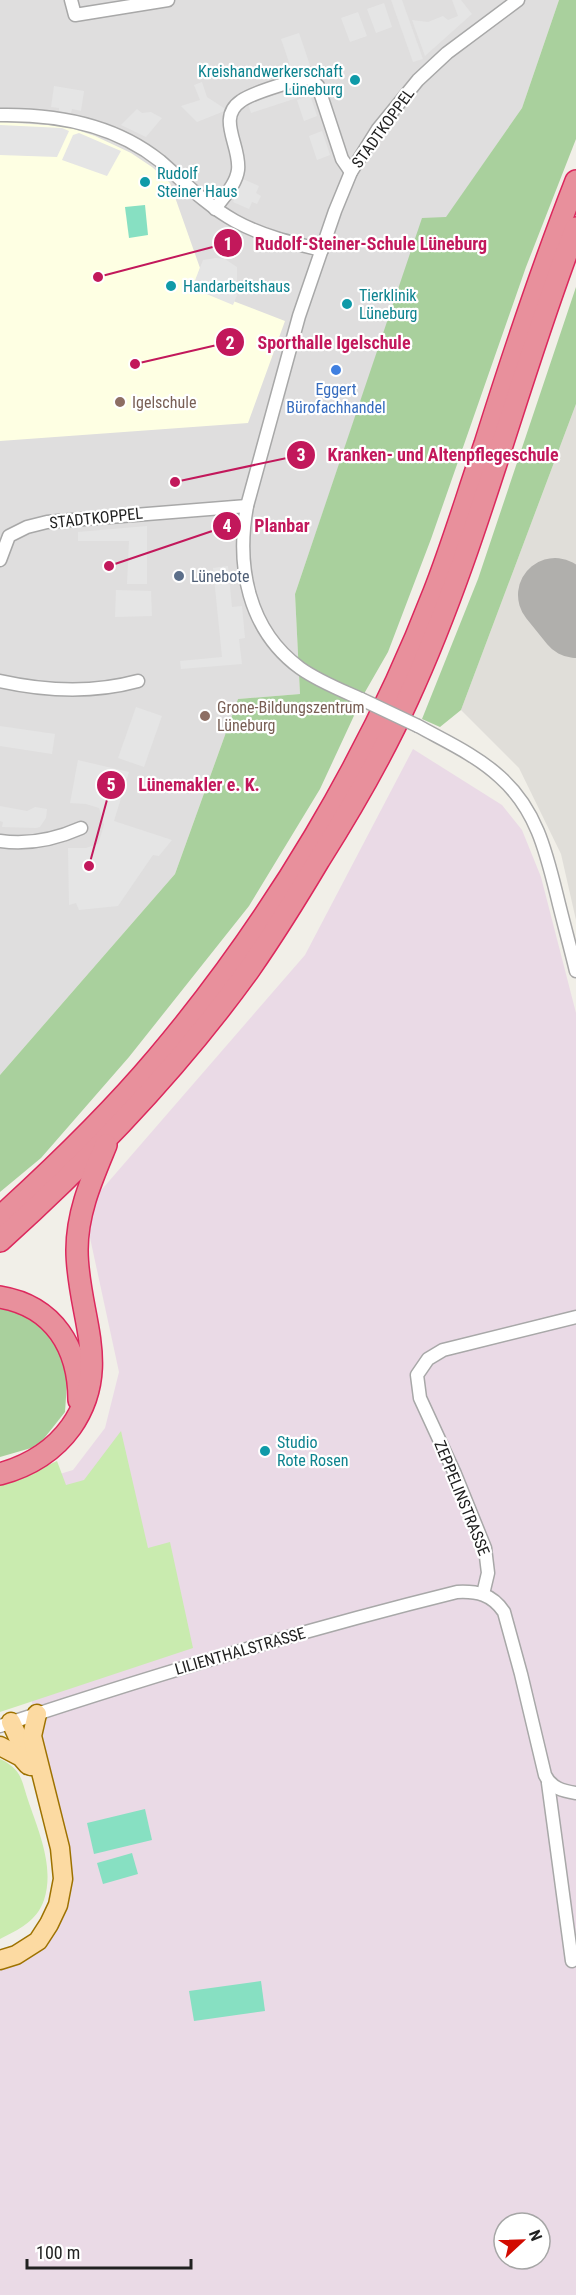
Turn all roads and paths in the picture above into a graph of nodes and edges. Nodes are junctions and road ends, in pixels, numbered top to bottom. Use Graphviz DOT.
graph roads {
  1 [pos="71,0"];
  2 [pos="168,0"];
  3 [pos="518,0"];
  4 [pos="0,114"];
  5 [pos="351,172"];
  6 [pos="576,181"];
  7 [pos="215,209"];
  8 [pos="576,228"];
  9 [pos="322,250"];
  10 [pos="247,506"];
  11 [pos="0,560"];
  12 [pos="0,681"];
  13 [pos="138,681"];
  14 [pos="81,828"];
  15 [pos="0,841"];
  16 [pos="576,972"];
  17 [pos="110,1135"];
  18 [pos="0,1217"];
  19 [pos="0,1241"];
  20 [pos="0,1297"];
  21 [pos="576,1317"];
  22 [pos="79,1415"];
  23 [pos="0,1474"];
  24 [pos="483,1594"];
  25 [pos="37,1714"];
  26 [pos="6,1724"];
  27 [pos="0,1746"];
  28 [pos="33,1770"];
  29 [pos="548,1783"];
  30 [pos="576,1793"];
  31 [pos="49,1809"];
  32 [pos="0,1960"];
  33 [pos="572,1961"];
  1 -- 2 [label="street"];
  3 -- 5 [label="street, STADTKOPPEL"];
  4 -- 7 [label="street"];
  5 -- 7 [label="street"];
  5 -- 9 [label="street, STADTKOPPEL"];
  6 -- 18 [label="highway"];
  7 -- 9 [label="street"];
  8 -- 17 [label="highway"];
  9 -- 10 [label="street, STADTKOPPEL"];
  10 -- 11 [label="street, STADTKOPPEL"];
  10 -- 16 [label="street, STADTKOPPEL, bridge"];
  12 -- 13 [label="street"];
  14 -- 15 [label="street"];
  17 -- 19 [label="highway"];
  17 -- 22 [label="highway"];
  20 -- 22 [label="highway"];
  21 -- 24 [label="street, ZEPPELINSTRASSE"];
  22 -- 23 [label="highway"];
  24 -- 25 [label="street, LILIENTHALSTRASSE"];
  24 -- 29 [label="street"];
  25 -- 26 [label="street, LILIENTHALSTRASSE"];
  25 -- 31 [label="main road"];
  26 -- 28 [label="main road"];
  27 -- 28 [label="main road"];
  28 -- 31 [label="main road"];
  29 -- 30 [label="street"];
  29 -- 33 [label="street"];
  31 -- 32 [label="main road"];
}
